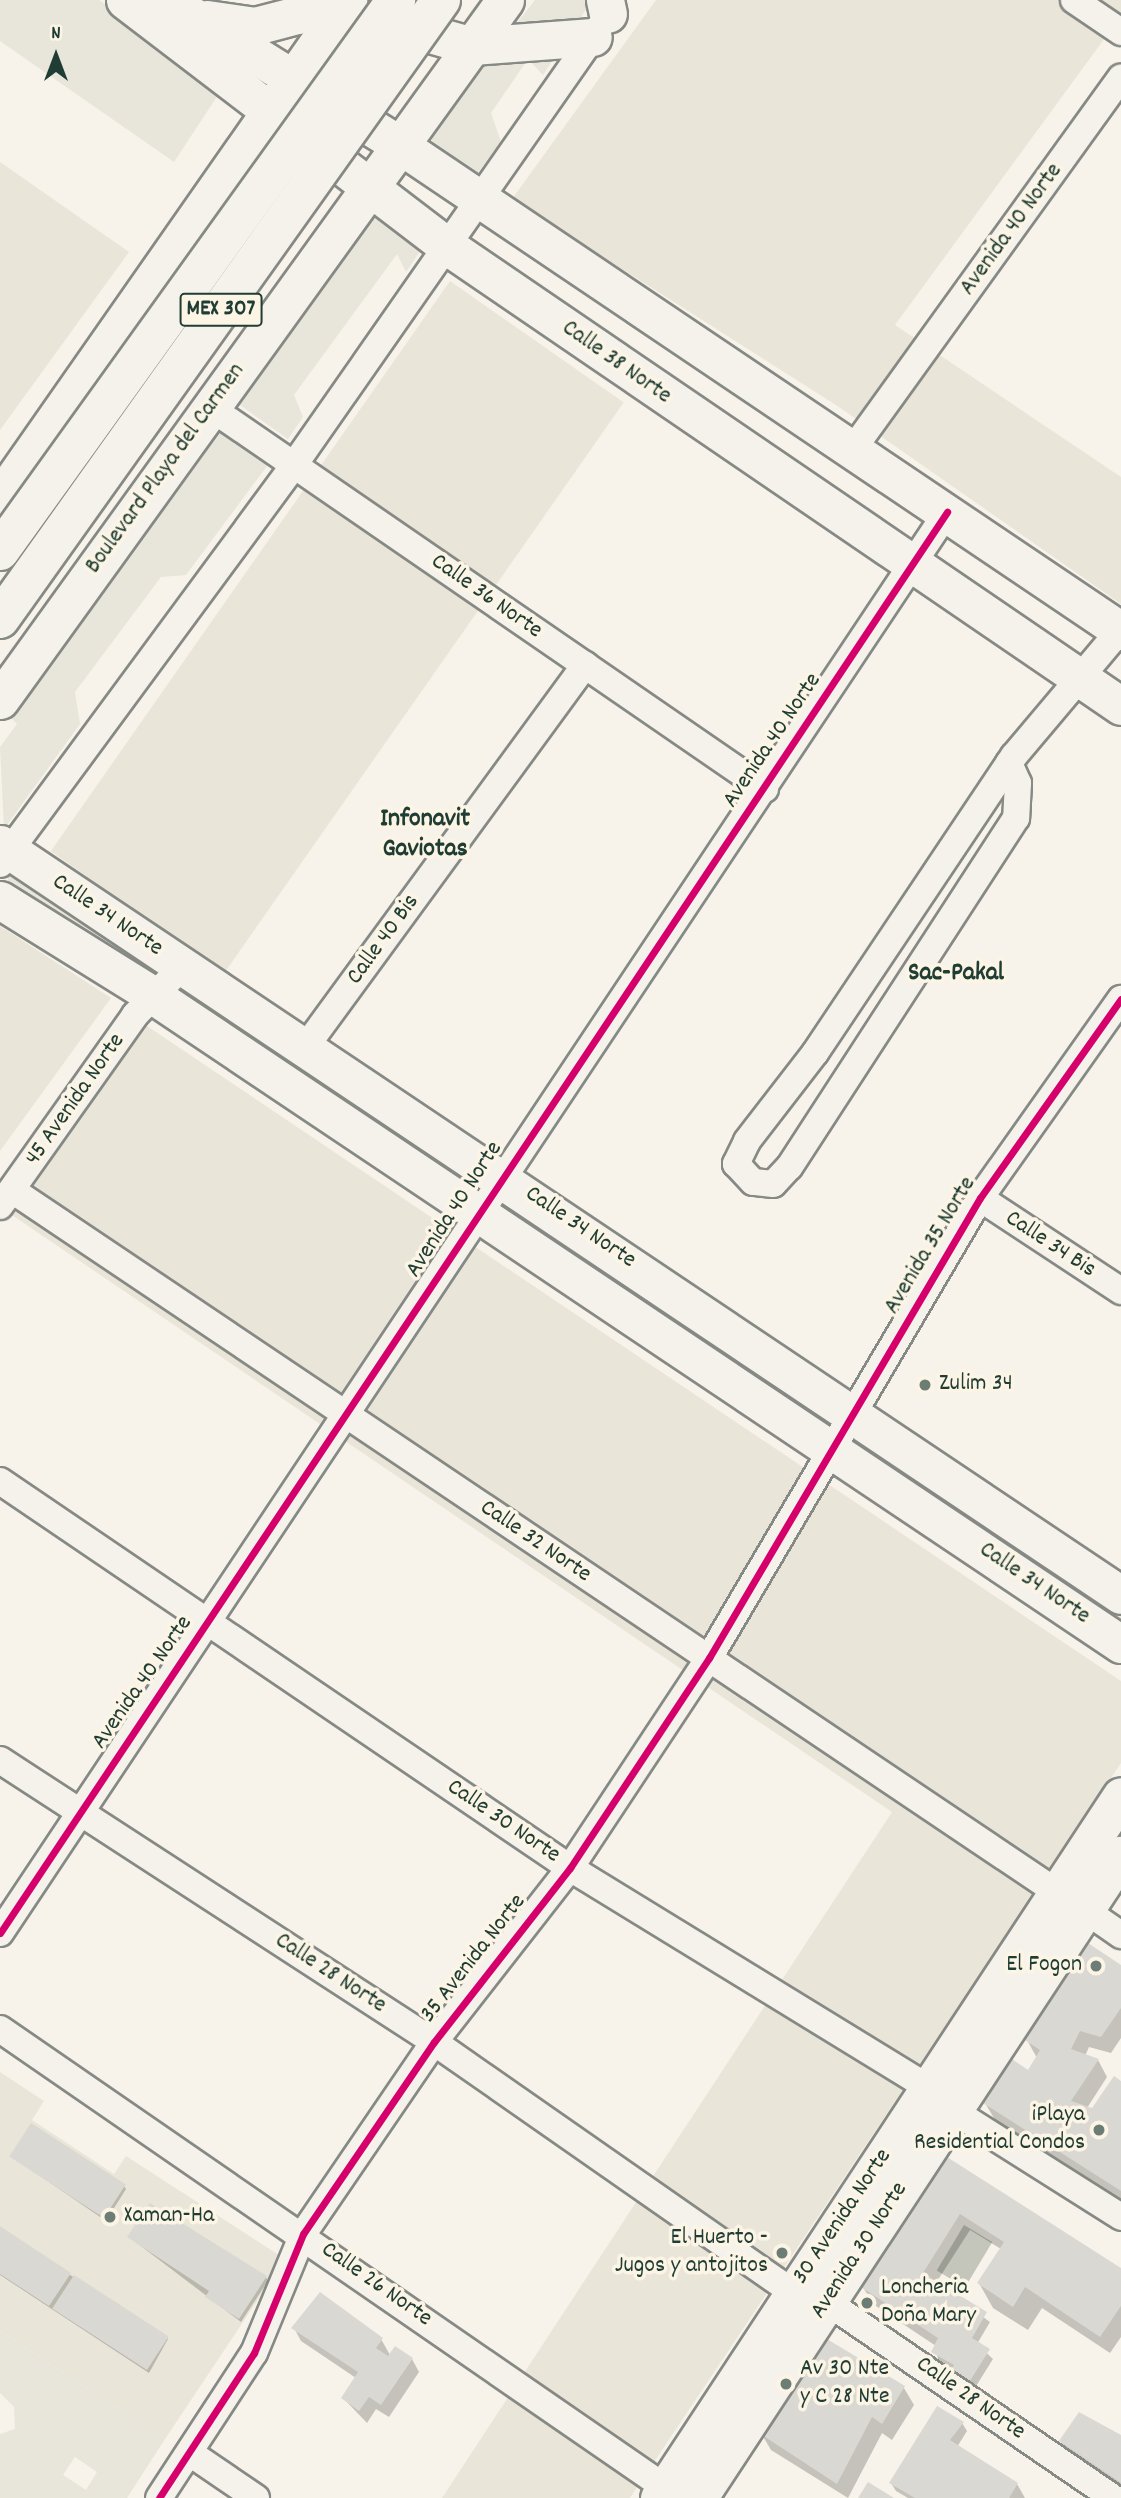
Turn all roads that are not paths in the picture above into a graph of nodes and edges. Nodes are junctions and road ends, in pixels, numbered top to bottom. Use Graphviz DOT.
graph roads {
  1 [pos="125,0"];
  2 [pos="318,0"];
  3 [pos="348,0"];
  4 [pos="371,0"];
  5 [pos="377,0"];
  6 [pos="396,0"];
  7 [pos="441,0"];
  8 [pos="467,0"];
  9 [pos="505,0"];
  10 [pos="1074,0"];
  11 [pos="179,9"];
  12 [pos="606,13"];
  13 [pos="1121,32"];
  14 [pos="472,46"];
  15 [pos="1121,78"];
  16 [pos="339,79"];
  17 [pos="285,94"];
  18 [pos="374,95"];
  19 [pos="398,144"];
  20 [pos="368,185"];
  21 [pos="478,202"];
  22 [pos="447,246"];
  23 [pos="152,281"];
  24 [pos="253,348"];
  25 [pos="208,406"];
  26 [pos="853,449"];
  27 [pos="294,465"];
  28 [pos="0,498"];
  29 [pos="947,512"];
  30 [pos="0,551"];
  31 [pos="911,567"];
  32 [pos="0,619"];
  33 [pos="1120,630"];
  34 [pos="585,665"];
  35 [pos="1080,683"];
  36 [pos="0,701"];
  37 [pos="1121,706"];
  38 [pos="1009,763"];
  39 [pos="765,789"];
  40 [pos="4,853"];
  41 [pos="0,900"];
  42 [pos="181,967"];
  43 [pos="154,996"];
  44 [pos="1119,1008"];
  45 [pos="307,1045"];
  46 [pos="500,1175"];
  47 [pos="6,1198"];
  48 [pos="980,1198"];
  49 [pos="477,1212"];
  50 [pos="1121,1291"];
  51 [pos="346,1415"];
  52 [pos="854,1416"];
  53 [pos="832,1450"];
  54 [pos="0,1481"];
  55 [pos="1121,1595"];
  56 [pos="210,1622"];
  57 [pos="1121,1644"];
  58 [pos="709,1658"];
  59 [pos="0,1760"];
  60 [pos="1121,1796"];
  61 [pos="78,1810"];
  62 [pos="1121,1855"];
  63 [pos="570,1868"];
  64 [pos="1072,1902"];
  65 [pos="0,1933"];
  66 [pos="1121,1935"];
  67 [pos="0,2029"];
  68 [pos="434,2042"];
  69 [pos="941,2099"];
  70 [pos="1121,2217"];
  71 [pos="303,2234"];
  72 [pos="793,2292"];
  73 [pos="827,2302"];
  74 [pos="190,2452"];
  75 [pos="676,2496"];
  76 [pos="159,2498"];
  77 [pos="256,2498"];
  78 [pos="1113,2498"];
  1 -- 17 [label="main road, Calle 38 Norte"];
  2 -- 11 [label="main road"];
  3 -- 17 [label="main road"];
  4 -- 14 [label="main road"];
  5 -- 16 [label="highway, bridge"];
  6 -- 16 [label="highway, MEX 307, bridge"];
  7 -- 18 [label="highway, MEX 307, bridge"];
  8 -- 18 [label="highway"];
  9 -- 14 [label="main road, Boulevard Playa del Carmen"];
  10 -- 13 [label="street"];
  11 -- 17 [label="main road, Calle 38 Norte"];
  12 -- 14 [label="main road"];
  12 -- 21 [label="street"];
  14 -- 19 [label="main road, Boulevard Playa del Carmen"];
  15 -- 26 [label="street, Avenida 40 Norte"];
  16 -- 30 [label="highway, MEX 307, bridge"];
  17 -- 19 [label="main road, Calle 38 Norte"];
  17 -- 20 [label="main road, Calle 38 Norte"];
  17 -- 23 [label="main road"];
  18 -- 32 [label="highway, MEX 307, bridge"];
  19 -- 20 [label="main road, Boulevard Playa del Carmen"];
  19 -- 21 [label="main road, Calle 38 Norte"];
  20 -- 22 [label="main road, Calle 38 Norte"];
  20 -- 24 [label="main road, Boulevard Playa del Carmen"];
  21 -- 22 [label="street"];
  21 -- 26 [label="main road, Calle 38 Norte"];
  22 -- 27 [label="street"];
  22 -- 31 [label="main road, Calle 38 Norte"];
  23 -- 24 [label="main road"];
  23 -- 28 [label="main road"];
  24 -- 25 [label="main road, Boulevard Playa del Carmen"];
  25 -- 27 [label="street, Calle 36 Norte"];
  25 -- 36 [label="main road, Boulevard Playa del Carmen"];
  26 -- 29 [label="main road, Calle 38 Norte"];
  27 -- 34 [label="street, Calle 36 Norte"];
  27 -- 40 [label="street"];
  29 -- 31 [label="street, Avenida 40 Norte"];
  29 -- 33 [label="main road, Calle 38 Norte"];
  31 -- 35 [label="main road, Calle 38 Norte"];
  31 -- 39 [label="street, Avenida 40 Norte"];
  33 -- 35 [label="street"];
  34 -- 39 [label="street, Calle 36 Norte"];
  34 -- 45 [label="street, Calle 40 Bis"];
  35 -- 37 [label="main road, Calle 38 Norte"];
  35 -- 38 [label="street"];
  38 -- 38 [label="street"];
  39 -- 46 [label="street, Avenida 40 Norte"];
  40 -- 42 [label="main road, Calle 34 Norte"];
  41 -- 43 [label="main road, Calle 34 Norte"];
  42 -- 43 [label="street, 45 Avenida Norte"];
  42 -- 45 [label="main road, Calle 34 Norte"];
  43 -- 47 [label="street, 45 Avenida Norte"];
  43 -- 49 [label="main road, Calle 34 Norte"];
  44 -- 48 [label="street, Avenida 35 Norte"];
  45 -- 46 [label="main road, Calle 34 Norte"];
  46 -- 49 [label="street, Avenida 40 Norte"];
  46 -- 52 [label="main road, Calle 34 Norte"];
  47 -- 51 [label="street, Calle 32 Norte"];
  48 -- 50 [label="street, Calle 34 Bis"];
  48 -- 52 [label="street, Avenida 35 Norte"];
  49 -- 51 [label="street, Avenida 40 Norte"];
  49 -- 53 [label="main road, Calle 34 Norte"];
  51 -- 56 [label="street, Avenida 40 Norte"];
  51 -- 58 [label="street, Calle 32 Norte"];
  52 -- 53 [label="street, Avenida 35 Norte"];
  52 -- 55 [label="main road, Calle 34 Norte"];
  53 -- 57 [label="main road, Calle 34 Norte"];
  53 -- 58 [label="street, 35 Avenida Norte"];
  54 -- 56 [label="street, Calle 30 Norte"];
  56 -- 61 [label="street, Avenida 40 Norte"];
  56 -- 63 [label="street, Calle 30 Norte"];
  58 -- 63 [label="street, 35 Avenida Norte"];
  58 -- 64 [label="street, Calle 32 Norte"];
  59 -- 61 [label="street, Calle 28 Norte"];
  60 -- 64 [label="main road"];
  61 -- 65 [label="street, Avenida 40 Norte"];
  61 -- 68 [label="street, Calle 28 Norte"];
  62 -- 64 [label="main road"];
  63 -- 68 [label="street, 35 Avenida Norte"];
  63 -- 69 [label="street, Calle 30 Norte"];
  64 -- 66 [label="street, Calle 32 Norte"];
  64 -- 69 [label="main road, Avenida 30 Norte"];
  67 -- 71 [label="street, Calle 26 Norte"];
  68 -- 71 [label="street, 35 Avenida Norte"];
  68 -- 72 [label="street, Calle 28 Norte"];
  69 -- 70 [label="street, Calle 30 Norte"];
  69 -- 72 [label="main road, 30 Avenida Norte"];
  69 -- 73 [label="main road, Avenida 30 Norte"];
  71 -- 74 [label="street, 35 Avenida Norte"];
  71 -- 75 [label="street, Calle 26 Norte"];
  72 -- 75 [label="main road, 30 Avenida Norte"];
  73 -- 75 [label="main road, Avenida 30 Norte"];
  73 -- 78 [label="street, Calle 28 Norte"];
  74 -- 76 [label="street, 35 Avenida Norte"];
  74 -- 77 [label="street"];
}
